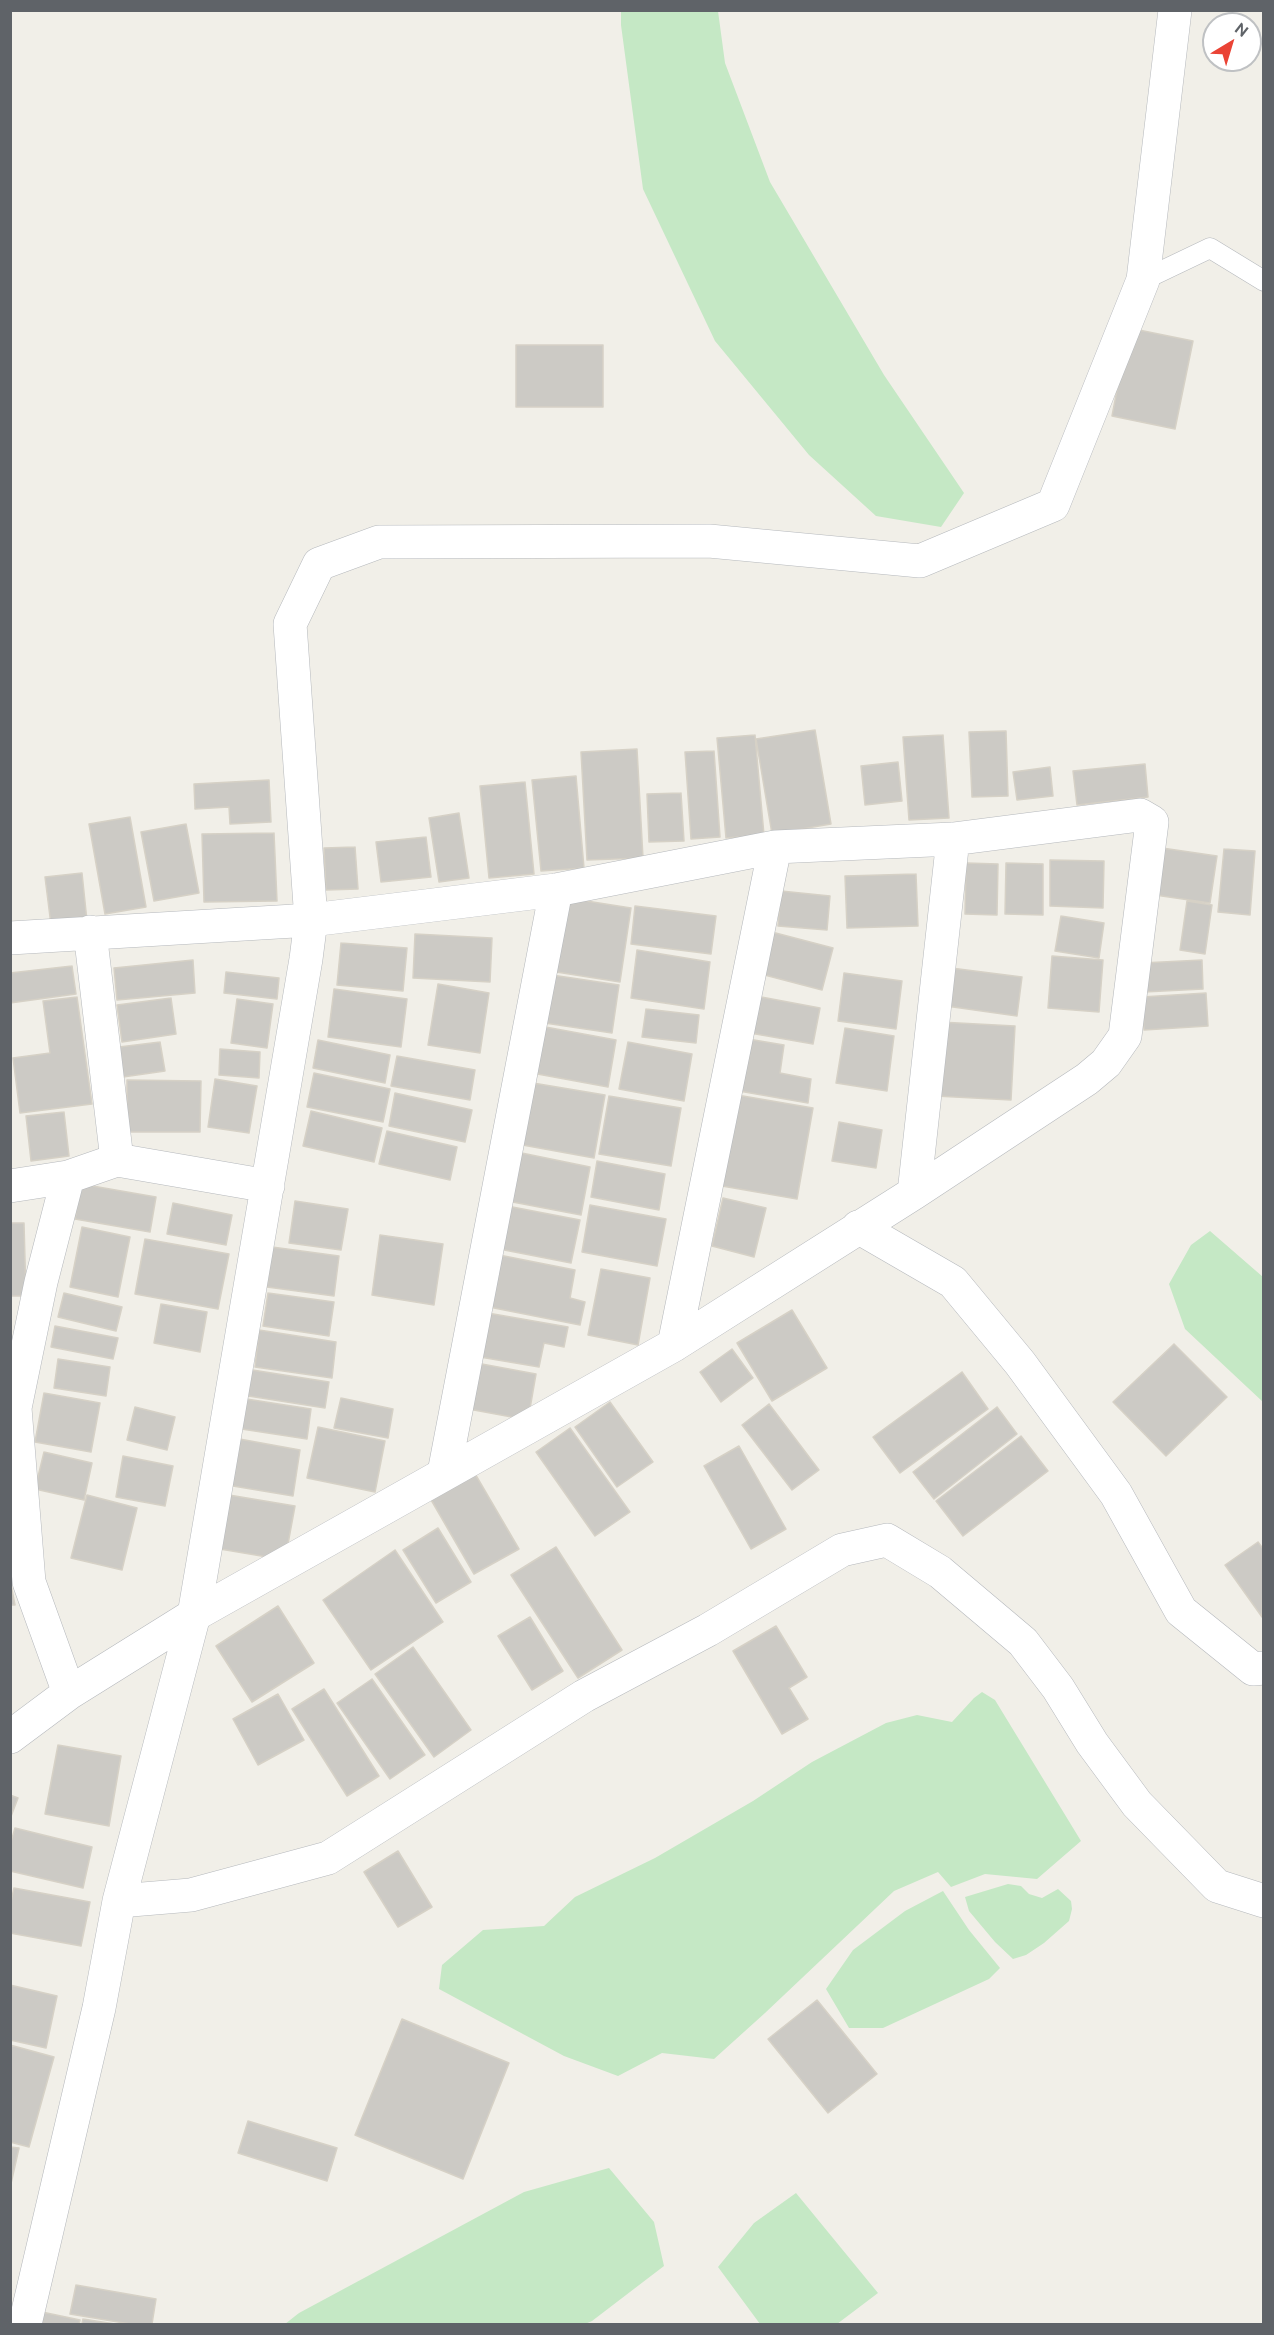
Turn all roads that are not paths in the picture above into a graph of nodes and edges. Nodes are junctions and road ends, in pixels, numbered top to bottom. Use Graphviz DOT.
graph roads {
  1 [pos="1175,10"];
  2 [pos="1143,280"];
  3 [pos="1263,281"];
  4 [pos="953,839"];
  5 [pos="775,846"];
  6 [pos="556,890"];
  7 [pos="311,920"];
  8 [pos="90,932"];
  9 [pos="10,938"];
  10 [pos="117,1160"];
  11 [pos="68,1177"];
  12 [pos="10,1186"];
  13 [pos="268,1186"];
  14 [pos="914,1193"];
  15 [pos="858,1227"];
  16 [pos="674,1345"];
  17 [pos="444,1473"];
  18 [pos="194,1616"];
  19 [pos="1263,1668"];
  20 [pos="69,1693"];
  21 [pos="10,1737"];
  22 [pos="119,1901"];
  23 [pos="1263,1901"];
  24 [pos="25,2325"];
  1 -- 2 [label="street"];
  2 -- 3 [label="lane"];
  2 -- 7 [label="street"];
  4 -- 5 [label="street"];
  4 -- 14 [label="street"];
  4 -- 14 [label="street"];
  5 -- 6 [label="street"];
  5 -- 16 [label="street"];
  6 -- 7 [label="street"];
  6 -- 17 [label="street"];
  7 -- 8 [label="street"];
  7 -- 13 [label="street"];
  8 -- 9 [label="street"];
  8 -- 10 [label="street"];
  10 -- 11 [label="street"];
  10 -- 13 [label="street"];
  11 -- 12 [label="street"];
  11 -- 20 [label="street"];
  13 -- 18 [label="street"];
  14 -- 15 [label="street"];
  15 -- 16 [label="street"];
  15 -- 19 [label="street"];
  16 -- 17 [label="street"];
  17 -- 18 [label="street"];
  18 -- 20 [label="street"];
  18 -- 22 [label="street"];
  20 -- 21 [label="street"];
  22 -- 23 [label="street"];
  22 -- 24 [label="street"];
}
